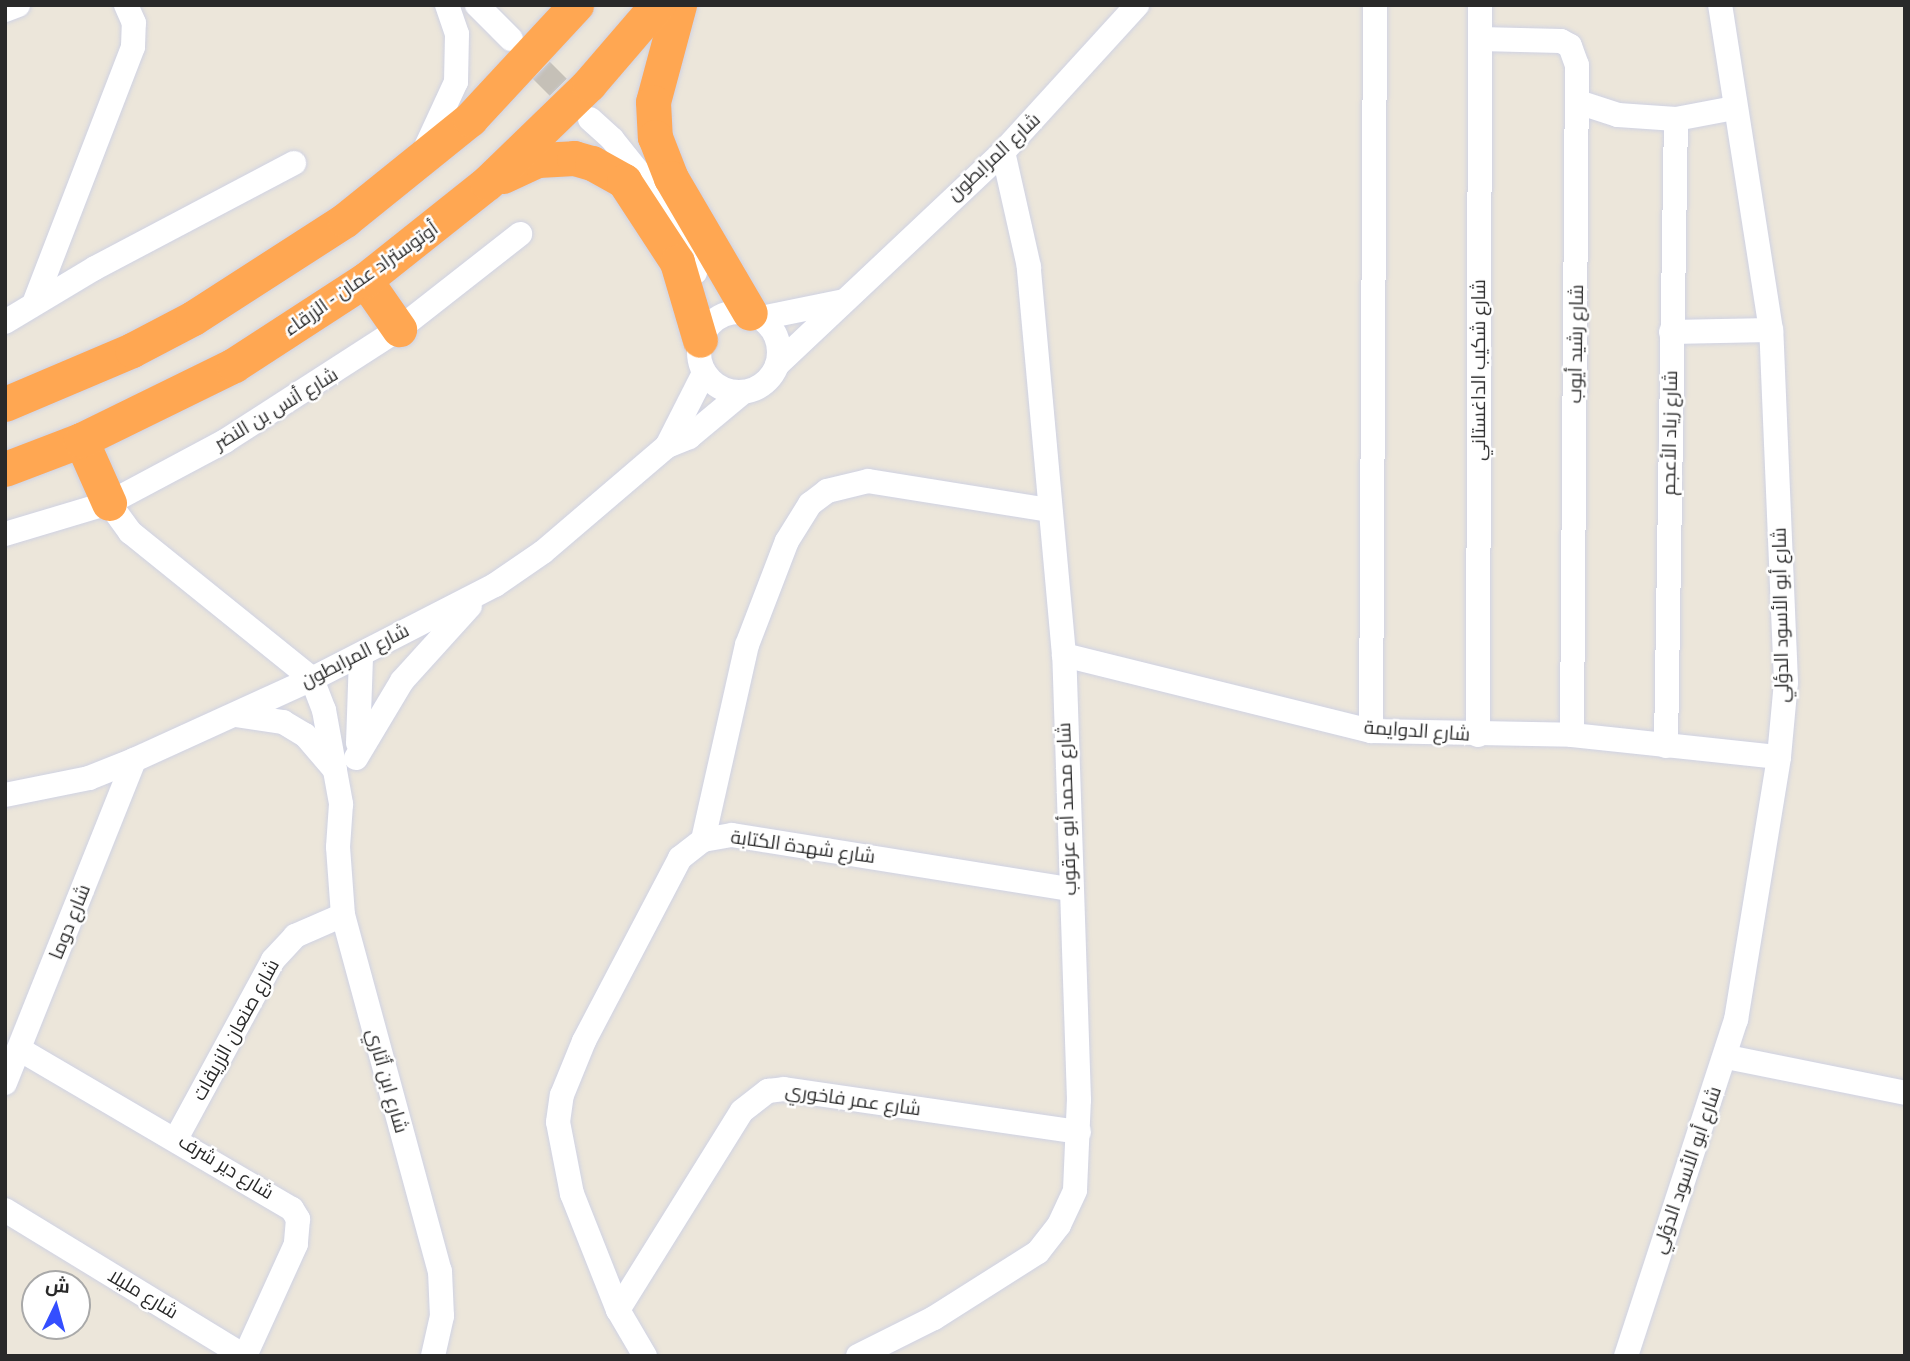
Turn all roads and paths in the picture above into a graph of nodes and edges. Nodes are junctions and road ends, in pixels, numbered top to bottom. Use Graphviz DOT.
graph roads {
  1 [pos="18,5"];
  2 [pos="126,5"];
  3 [pos="447,5"];
  4 [pos="477,5"];
  5 [pos="576,5"];
  6 [pos="657,5"];
  7 [pos="679,5"];
  8 [pos="1137,5"];
  9 [pos="1376,5"];
  10 [pos="1480,5"];
  11 [pos="1720,5"];
  12 [pos="5,10"];
  13 [pos="511,39"];
  14 [pos="1480,39"];
  15 [pos="1578,102"];
  16 [pos="1734,108"];
  17 [pos="590,119"];
  18 [pos="1676,119"];
  19 [pos="1003,152"];
  20 [pos="294,163"];
  21 [pos="417,164"];
  22 [pos="488,183"];
  23 [pos="520,234"];
  24 [pos="692,257"];
  25 [pos="365,280"];
  26 [pos="35,301"];
  27 [pos="844,301"];
  28 [pos="752,315"];
  29 [pos="5,322"];
  30 [pos="399,329"];
  31 [pos="1771,330"];
  32 [pos="1671,332"];
  33 [pos="703,348"];
  34 [pos="777,365"];
  35 [pos="743,393"];
  36 [pos="5,404"];
  37 [pos="81,440"];
  38 [pos="667,446"];
  39 [pos="5,469"];
  40 [pos="108,503"];
  41 [pos="1050,510"];
  42 [pos="5,534"];
  43 [pos="495,584"];
  44 [pos="361,655"];
  45 [pos="1063,655"];
  46 [pos="312,679"];
  47 [pos="231,715"];
  48 [pos="1371,731"];
  49 [pos="1478,735"];
  50 [pos="1572,735"];
  51 [pos="1667,746"];
  52 [pos="1779,757"];
  53 [pos="134,760"];
  54 [pos="347,767"];
  55 [pos="5,795"];
  56 [pos="703,840"];
  57 [pos="1070,889"];
  58 [pos="343,915"];
  59 [pos="19,1049"];
  60 [pos="1727,1056"];
  61 [pos="5,1083"];
  62 [pos="1902,1086"];
  63 [pos="1079,1132"];
  64 [pos="177,1137"];
  65 [pos="5,1210"];
  66 [pos="618,1310"];
  67 [pos="896,1348"];
  68 [pos="1614,1354"];
  69 [pos="245,1356"];
  70 [pos="433,1356"];
  71 [pos="645,1356"];
  72 [pos="858,1356"];
  1 -- 12 [label="street"];
  2 -- 26 [label="street"];
  3 -- 21 [label="street"];
  4 -- 13 [label="street"];
  5 -- 21 [label="highway"];
  6 -- 22 [label="highway, أوتوستراد عمان - الزرقاء"];
  7 -- 28 [label="highway"];
  8 -- 19 [label="street, شارع المرابطون"];
  9 -- 48 [label="street"];
  10 -- 14 [label="street, شارع شكيب الداغستاني"];
  11 -- 16 [label="street, شارع أبو الأسود الدؤلي"];
  14 -- 15 [label="street, شارع رشيد أيوب"];
  14 -- 49 [label="street, شارع شكيب الداغستاني"];
  15 -- 18 [label="street"];
  15 -- 50 [label="street, شارع رشيد أيوب"];
  16 -- 18 [label="street"];
  16 -- 31 [label="street, شارع أبو الأسود الدؤلي"];
  17 -- 24 [label="street"];
  18 -- 32 [label="street, شارع زياد الأعجم"];
  19 -- 27 [label="street, شارع المرابطون"];
  19 -- 41 [label="street, شارع محمد أبو عرقوب"];
  20 -- 26 [label="street"];
  21 -- 36 [label="highway"];
  22 -- 25 [label="highway, أوتوستراد عمان - الزرقاء"];
  22 -- 33 [label="highway"];
  23 -- 30 [label="street, شارع أنس بن النضر"];
  24 -- 28 [label="street"];
  24 -- 33 [label="street"];
  25 -- 30 [label="highway"];
  25 -- 37 [label="highway, أوتوستراد عمان - الزرقاء"];
  26 -- 29 [label="street"];
  27 -- 28 [label="street"];
  27 -- 34 [label="street, شارع المرابطون"];
  28 -- 33 [label="street"];
  28 -- 34 [label="street"];
  30 -- 40 [label="street, شارع أنس بن النضر"];
  31 -- 32 [label="street"];
  31 -- 52 [label="street, شارع أبو الأسود الدؤلي"];
  32 -- 51 [label="street, شارع زياد الأعجم"];
  33 -- 35 [label="street"];
  33 -- 38 [label="street, شارع المرابطون"];
  34 -- 35 [label="street"];
  35 -- 38 [label="street, شارع المرابطون"];
  37 -- 39 [label="highway, أوتوستراد عمان - الزرقاء"];
  37 -- 40 [label="highway"];
  38 -- 43 [label="street, شارع المرابطون"];
  40 -- 42 [label="street, شارع أنس بن النضر"];
  40 -- 46 [label="street"];
  41 -- 45 [label="street, شارع محمد أبو عرقوب"];
  41 -- 56 [label="street"];
  43 -- 44 [label="street, شارع المرابطون"];
  43 -- 54 [label="street"];
  44 -- 46 [label="street, شارع المرابطون"];
  44 -- 54 [label="street, شارع ابن أثاري"];
  45 -- 48 [label="street, شارع الدوايمة"];
  45 -- 57 [label="street, شارع محمد أبو عرقوب"];
  46 -- 47 [label="street, شارع المرابطون"];
  46 -- 54 [label="street, شارع ابن أثاري"];
  47 -- 53 [label="street, شارع المرابطون"];
  47 -- 54 [label="street"];
  48 -- 49 [label="street, شارع الدوايمة"];
  49 -- 50 [label="street, شارع الدوايمة"];
  50 -- 51 [label="street, شارع الدوايمة"];
  51 -- 52 [label="street, شارع الدوايمة"];
  52 -- 60 [label="street, شارع أبو الأسود الدؤلي"];
  53 -- 55 [label="street, شارع المرابطون"];
  53 -- 59 [label="street, شارع دوما"];
  54 -- 58 [label="street, شارع ابن أثاري"];
  56 -- 57 [label="street, شارع شهدة الكتابة"];
  56 -- 66 [label="street, شارع شهدة الكتابة"];
  57 -- 63 [label="street, شارع محمد أبو عرقوب"];
  58 -- 64 [label="street, شارع صنعان الزريقات"];
  58 -- 70 [label="street, شارع ابن أثاري"];
  59 -- 61 [label="street, شارع دوما"];
  59 -- 64 [label="street, شارع دير شرف"];
  60 -- 62 [label="street"];
  60 -- 68 [label="street, شارع أبو الأسود الدؤلي"];
  63 -- 66 [label="street, شارع عمر فاخوري"];
  63 -- 67 [label="street, شارع محمد أبو عرقوب"];
  64 -- 69 [label="street, شارع دير شرف"];
  65 -- 69 [label="street, شارع مليلا"];
  66 -- 71 [label="street, شارع شهدة الكتابة"];
  67 -- 72 [label="street, شارع محمد أبو عرقوب"];
}
